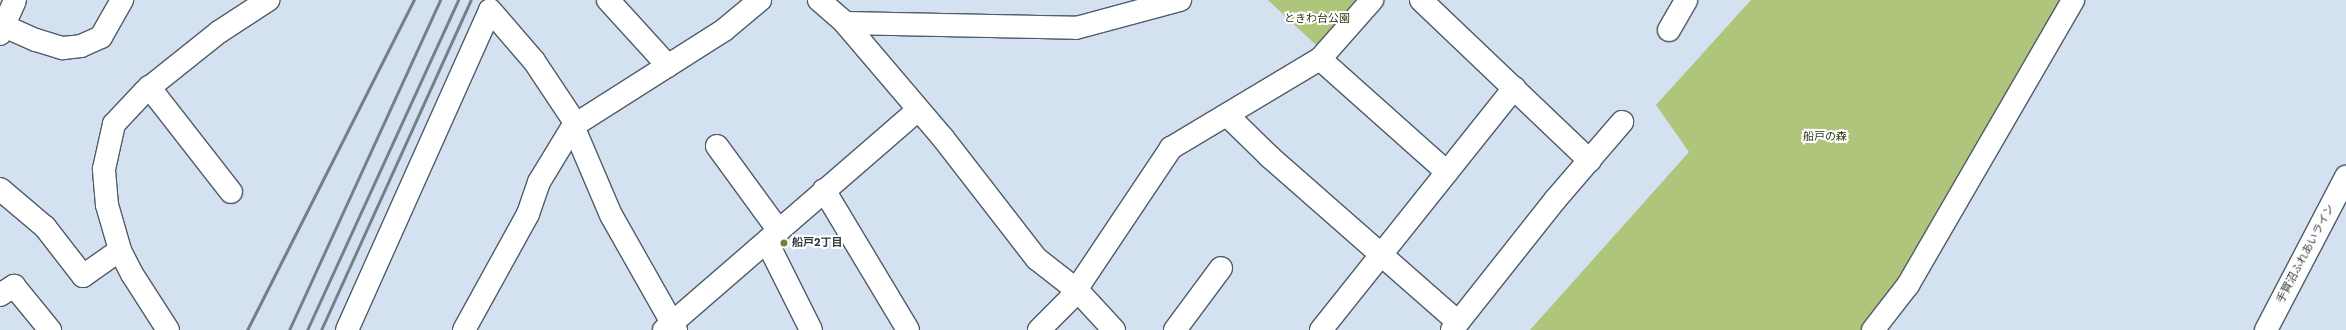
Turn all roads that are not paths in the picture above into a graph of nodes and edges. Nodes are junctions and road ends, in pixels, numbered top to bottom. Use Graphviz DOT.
graph roads {
  1 [pos="15,0"];
  2 [pos="122,0"];
  3 [pos="268,0"];
  4 [pos="608,0"];
  5 [pos="760,0"];
  6 [pos="819,0"];
  7 [pos="1180,0"];
  8 [pos="1372,0"];
  9 [pos="1421,0"];
  10 [pos="1686,0"];
  11 [pos="2073,0"];
  12 [pos="845,23"];
  13 [pos="2,30"];
  14 [pos="1669,30"];
  15 [pos="1320,59"];
  16 [pos="668,66"];
  17 [pos="149,87"];
  18 [pos="1514,88"];
  19 [pos="918,110"];
  20 [pos="1227,115"];
  21 [pos="1622,122"];
  22 [pos="575,125"];
  23 [pos="717,146"];
  24 [pos="1590,161"];
  25 [pos="1447,172"];
  26 [pos="2346,177"];
  27 [pos="0,189"];
  28 [pos="824,190"];
  29 [pos="231,192"];
  30 [pos="773,236"];
  31 [pos="120,250"];
  32 [pos="1382,254"];
  33 [pos="1221,268"];
  34 [pos="1077,291"];
  35 [pos="0,295"];
  36 [pos="1455,326"];
  37 [pos="671,328"];
  38 [pos="50,330"];
  39 [pos="168,330"];
  40 [pos="348,330"];
  41 [pos="464,330"];
  42 [pos="811,330"];
  43 [pos="908,330"];
  44 [pos="1039,330"];
  45 [pos="1114,330"];
  46 [pos="1175,330"];
  47 [pos="1321,330"];
  48 [pos="1873,330"];
  49 [pos="2266,330"];
  1 -- 13 [label="street"];
  2 -- 13 [label="street"];
  3 -- 17 [label="street"];
  4 -- 16 [label="street"];
  5 -- 16 [label="street"];
  6 -- 12 [label="street"];
  7 -- 12 [label="street"];
  8 -- 15 [label="street"];
  9 -- 18 [label="street"];
  10 -- 14 [label="street"];
  11 -- 48 [label="street"];
  12 -- 19 [label="street"];
  15 -- 20 [label="street"];
  15 -- 25 [label="street"];
  16 -- 22 [label="street"];
  17 -- 29 [label="street"];
  17 -- 31 [label="street"];
  18 -- 24 [label="street"];
  18 -- 25 [label="street"];
  19 -- 28 [label="street"];
  19 -- 34 [label="street"];
  20 -- 32 [label="street"];
  20 -- 34 [label="street"];
  21 -- 24 [label="street"];
  22 -- 37 [label="street"];
  22 -- 40 [label="street"];
  22 -- 41 [label="street"];
  23 -- 30 [label="street"];
  24 -- 36 [label="street"];
  25 -- 32 [label="street"];
  26 -- 49 [label="street, 手賀沼ふれあいライン"];
  27 -- 31 [label="street"];
  28 -- 30 [label="street"];
  28 -- 43 [label="street"];
  30 -- 37 [label="street"];
  30 -- 42 [label="street"];
  31 -- 39 [label="street"];
  32 -- 36 [label="street"];
  32 -- 47 [label="street"];
  33 -- 46 [label="street"];
  34 -- 44 [label="street"];
  34 -- 45 [label="street"];
  35 -- 38 [label="street"];
}
